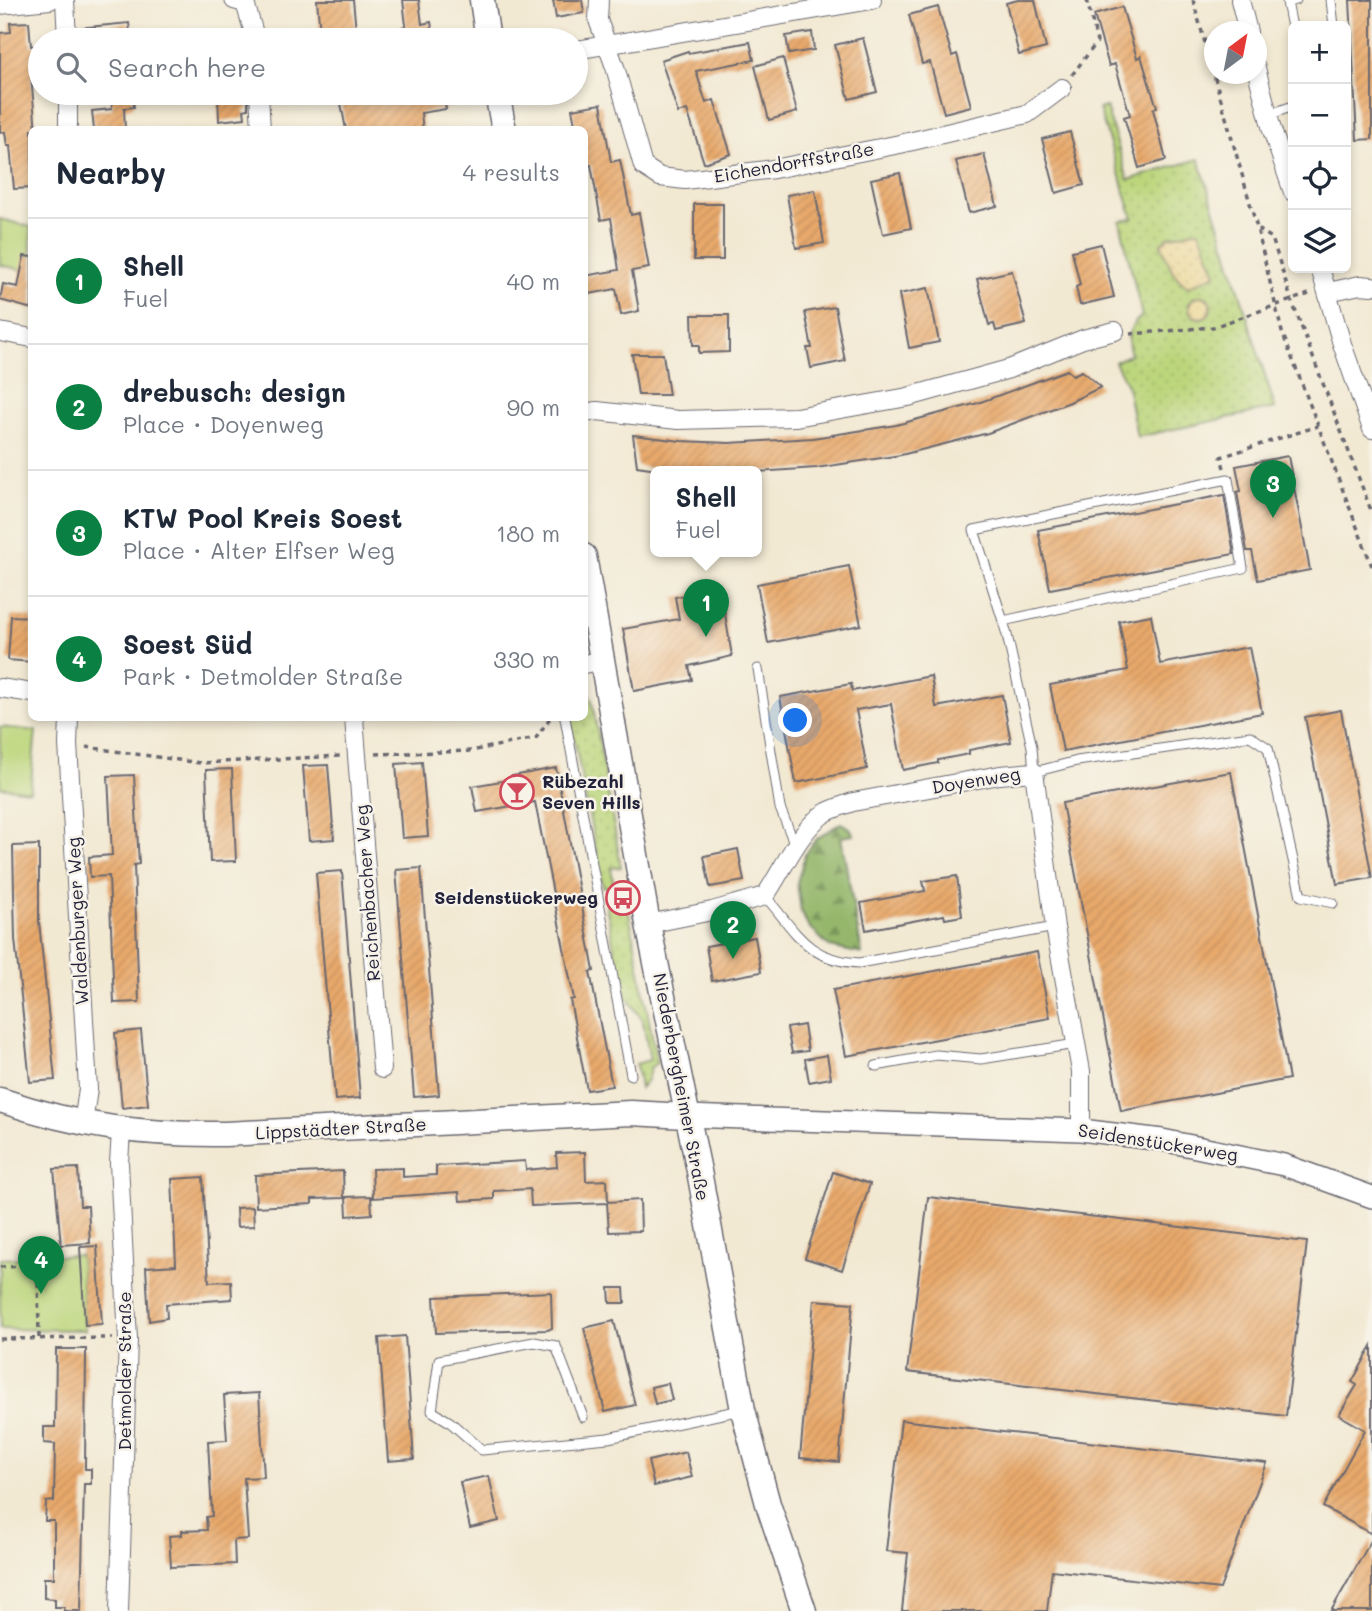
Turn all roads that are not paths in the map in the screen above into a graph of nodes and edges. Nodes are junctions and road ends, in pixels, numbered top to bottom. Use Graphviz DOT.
graph roads {
  1 [pos="50,0"];
  2 [pos="65,0"];
  3 [pos="482,0"];
  4 [pos="599,0"];
  5 [pos="872,0"];
  6 [pos="1240,0"];
  7 [pos="1296,0"];
  8 [pos="1331,0"];
  9 [pos="242,1"];
  10 [pos="0,5"];
  11 [pos="1245,21"];
  12 [pos="1291,21"];
  13 [pos="1333,21"];
  14 [pos="66,28"];
  15 [pos="252,28"];
  16 [pos="486,28"];
  17 [pos="607,44"];
  18 [pos="588,48"];
  19 [pos="1260,84"];
  20 [pos="1062,88"];
  21 [pos="68,105"];
  22 [pos="260,105"];
  23 [pos="499,105"];
  24 [pos="1288,108"];
  25 [pos="1268,115"];
  26 [pos="68,126"];
  27 [pos="261,126"];
  28 [pos="503,126"];
  29 [pos="1288,177"];
  30 [pos="1322,273"];
  31 [pos="1372,286"];
  32 [pos="1328,292"];
  33 [pos="1115,331"];
  34 [pos="0,332"];
  35 [pos="28,337"];
  36 [pos="588,412"];
  37 [pos="1372,429"];
  38 [pos="588,598"];
  39 [pos="1003,621"];
  40 [pos="594,662"];
  41 [pos="758,670"];
  42 [pos="0,688"];
  43 [pos="28,692"];
  44 [pos="69,721"];
  45 [pos="354,721"];
  46 [pos="566,721"];
  47 [pos="1034,772"];
  48 [pos="795,847"];
  49 [pos="765,896"];
  50 [pos="1333,904"];
  51 [pos="648,924"];
  52 [pos="1055,927"];
  53 [pos="1076,1044"];
  54 [pos="876,1066"];
  55 [pos="382,1069"];
  56 [pos="631,1075"];
  57 [pos="0,1100"];
  58 [pos="686,1116"];
  59 [pos="83,1124"];
  60 [pos="1081,1130"];
  61 [pos="121,1131"];
  62 [pos="1372,1197"];
  63 [pos="743,1410"];
  64 [pos="583,1417"];
  65 [pos="119,1611"];
  66 [pos="804,1611"];
  1 -- 10 [label="street"];
  2 -- 14 [label="street"];
  3 -- 16 [label="main road"];
  4 -- 17 [label="street"];
  5 -- 17 [label="street"];
  6 -- 11 [label="street"];
  7 -- 12 [label="lane"];
  8 -- 13 [label="lane"];
  9 -- 15 [label="street"];
  17 -- 18 [label="street"];
  17 -- 20 [label="street, Eichendorffstraße"];
  19 -- 25 [label="street"];
  21 -- 26 [label="street"];
  22 -- 27 [label="street"];
  23 -- 28 [label="main road"];
  24 -- 25 [label="lane"];
  25 -- 29 [label="street"];
  30 -- 32 [label="street"];
  31 -- 32 [label="street"];
  32 -- 37 [label="street"];
  33 -- 36 [label="street"];
  34 -- 35 [label="street"];
  38 -- 40 [label="main road, Niederbergheimer Straße"];
  39 -- 39 [label="lane"];
  39 -- 47 [label="lane"];
  40 -- 51 [label="main road, Niederbergheimer Straße"];
  41 -- 48 [label="lane"];
  42 -- 43 [label="street"];
  44 -- 59 [label="street, Waldenburger Weg"];
  45 -- 55 [label="street, Reichenbacher Weg"];
  46 -- 56 [label="lane"];
  47 -- 48 [label="street, Doyenweg"];
  47 -- 50 [label="lane"];
  47 -- 52 [label="street, Doyenweg"];
  48 -- 49 [label="street, Doyenweg"];
  49 -- 51 [label="street"];
  49 -- 52 [label="lane"];
  51 -- 58 [label="main road, Niederbergheimer Straße"];
  52 -- 53 [label="street, Doyenweg"];
  53 -- 54 [label="lane"];
  53 -- 60 [label="street, Doyenweg"];
  57 -- 59 [label="main road, Lippstädter Straße"];
  58 -- 60 [label="street, Seidenstückerweg"];
  58 -- 61 [label="main road, Lippstädter Straße"];
  58 -- 63 [label="main road, Niederbergheimer Straße"];
  59 -- 61 [label="main road, Lippstädter Straße"];
  60 -- 62 [label="street, Seidenstückerweg"];
  61 -- 65 [label="street, Detmolder Straße"];
  63 -- 64 [label="lane"];
  63 -- 66 [label="main road, Niederbergheimer Straße"];
}
